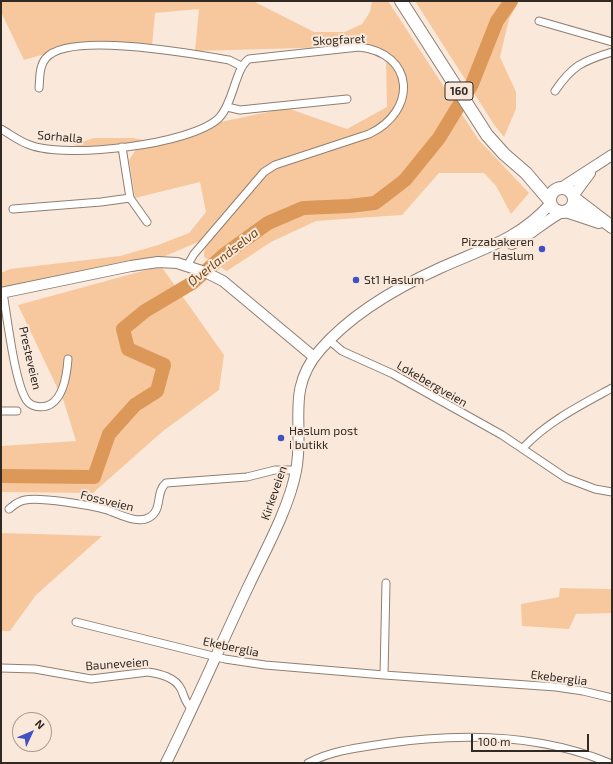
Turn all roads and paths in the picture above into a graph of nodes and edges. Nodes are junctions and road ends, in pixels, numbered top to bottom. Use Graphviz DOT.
graph roads {
  1 [pos="401,1"];
  2 [pos="539,21"];
  3 [pos="612,42"];
  4 [pos="612,52"];
  5 [pos="242,66"];
  6 [pos="39,88"];
  7 [pos="555,91"];
  8 [pos="347,99"];
  9 [pos="227,107"];
  10 [pos="1,129"];
  11 [pos="122,147"];
  12 [pos="612,155"];
  13 [pos="592,169"];
  14 [pos="526,173"];
  15 [pos="560,188"];
  16 [pos="574,197"];
  17 [pos="130,198"];
  18 [pos="551,202"];
  19 [pos="13,209"];
  20 [pos="565,211"];
  21 [pos="147,222"];
  22 [pos="609,225"];
  23 [pos="476,253"];
  24 [pos="187,266"];
  25 [pos="2,293"];
  26 [pos="330,340"];
  27 [pos="314,357"];
  28 [pos="68,360"];
  29 [pos="612,388"];
  30 [pos="1,411"];
  31 [pos="17,411"];
  32 [pos="523,448"];
  33 [pos="297,470"];
  34 [pos="612,492"];
  35 [pos="9,509"];
  36 [pos="386,583"];
  37 [pos="76,622"];
  38 [pos="217,657"];
  39 [pos="1,668"];
  40 [pos="384,675"];
  41 [pos="612,698"];
  42 [pos="192,709"];
  43 [pos="166,763"];
  44 [pos="308,763"];
  45 [pos="610,763"];
  1 -- 14 [label="main road, 160"];
  2 -- 3 [label="street"];
  4 -- 7 [label="street"];
  5 -- 6 [label="street"];
  5 -- 9 [label="street, Sørhalla"];
  5 -- 24 [label="street, Skogfaret"];
  8 -- 9 [label="street"];
  9 -- 11 [label="street, Sørhalla"];
  10 -- 11 [label="street, Sørhalla"];
  11 -- 17 [label="street"];
  12 -- 13 [label="main road"];
  13 -- 15 [label="main road"];
  13 -- 16 [label="main road"];
  14 -- 15 [label="main road, 160"];
  14 -- 18 [label="main road, 160"];
  15 -- 16 [label="main road, 160"];
  15 -- 18 [label="main road"];
  16 -- 20 [label="main road"];
  16 -- 22 [label="main road, 160"];
  17 -- 19 [label="street"];
  17 -- 21 [label="street"];
  18 -- 20 [label="main road, 160"];
  18 -- 23 [label="main road, Kirkeveien"];
  20 -- 22 [label="main road, 160"];
  20 -- 23 [label="main road, Kirkeveien"];
  23 -- 26 [label="main road, Kirkeveien"];
  24 -- 25 [label="main road, Presteveien"];
  24 -- 27 [label="main road, Presteveien"];
  25 -- 28 [label="street, Presteveien"];
  26 -- 27 [label="main road, Kirkeveien"];
  26 -- 32 [label="street, Løkebergveien"];
  27 -- 33 [label="main road, Kirkeveien"];
  29 -- 32 [label="street"];
  30 -- 31 [label="street"];
  32 -- 34 [label="street, Løkebergveien"];
  33 -- 35 [label="street, Fossveien"];
  33 -- 38 [label="main road, Kirkeveien"];
  36 -- 40 [label="street"];
  37 -- 38 [label="street, Ekeberglia"];
  38 -- 40 [label="street, Ekeberglia"];
  38 -- 42 [label="main road, Kirkeveien"];
  39 -- 42 [label="street, Bauneveien"];
  40 -- 41 [label="street, Ekeberglia"];
  42 -- 43 [label="main road, Kirkeveien"];
  44 -- 45 [label="street"];
}
